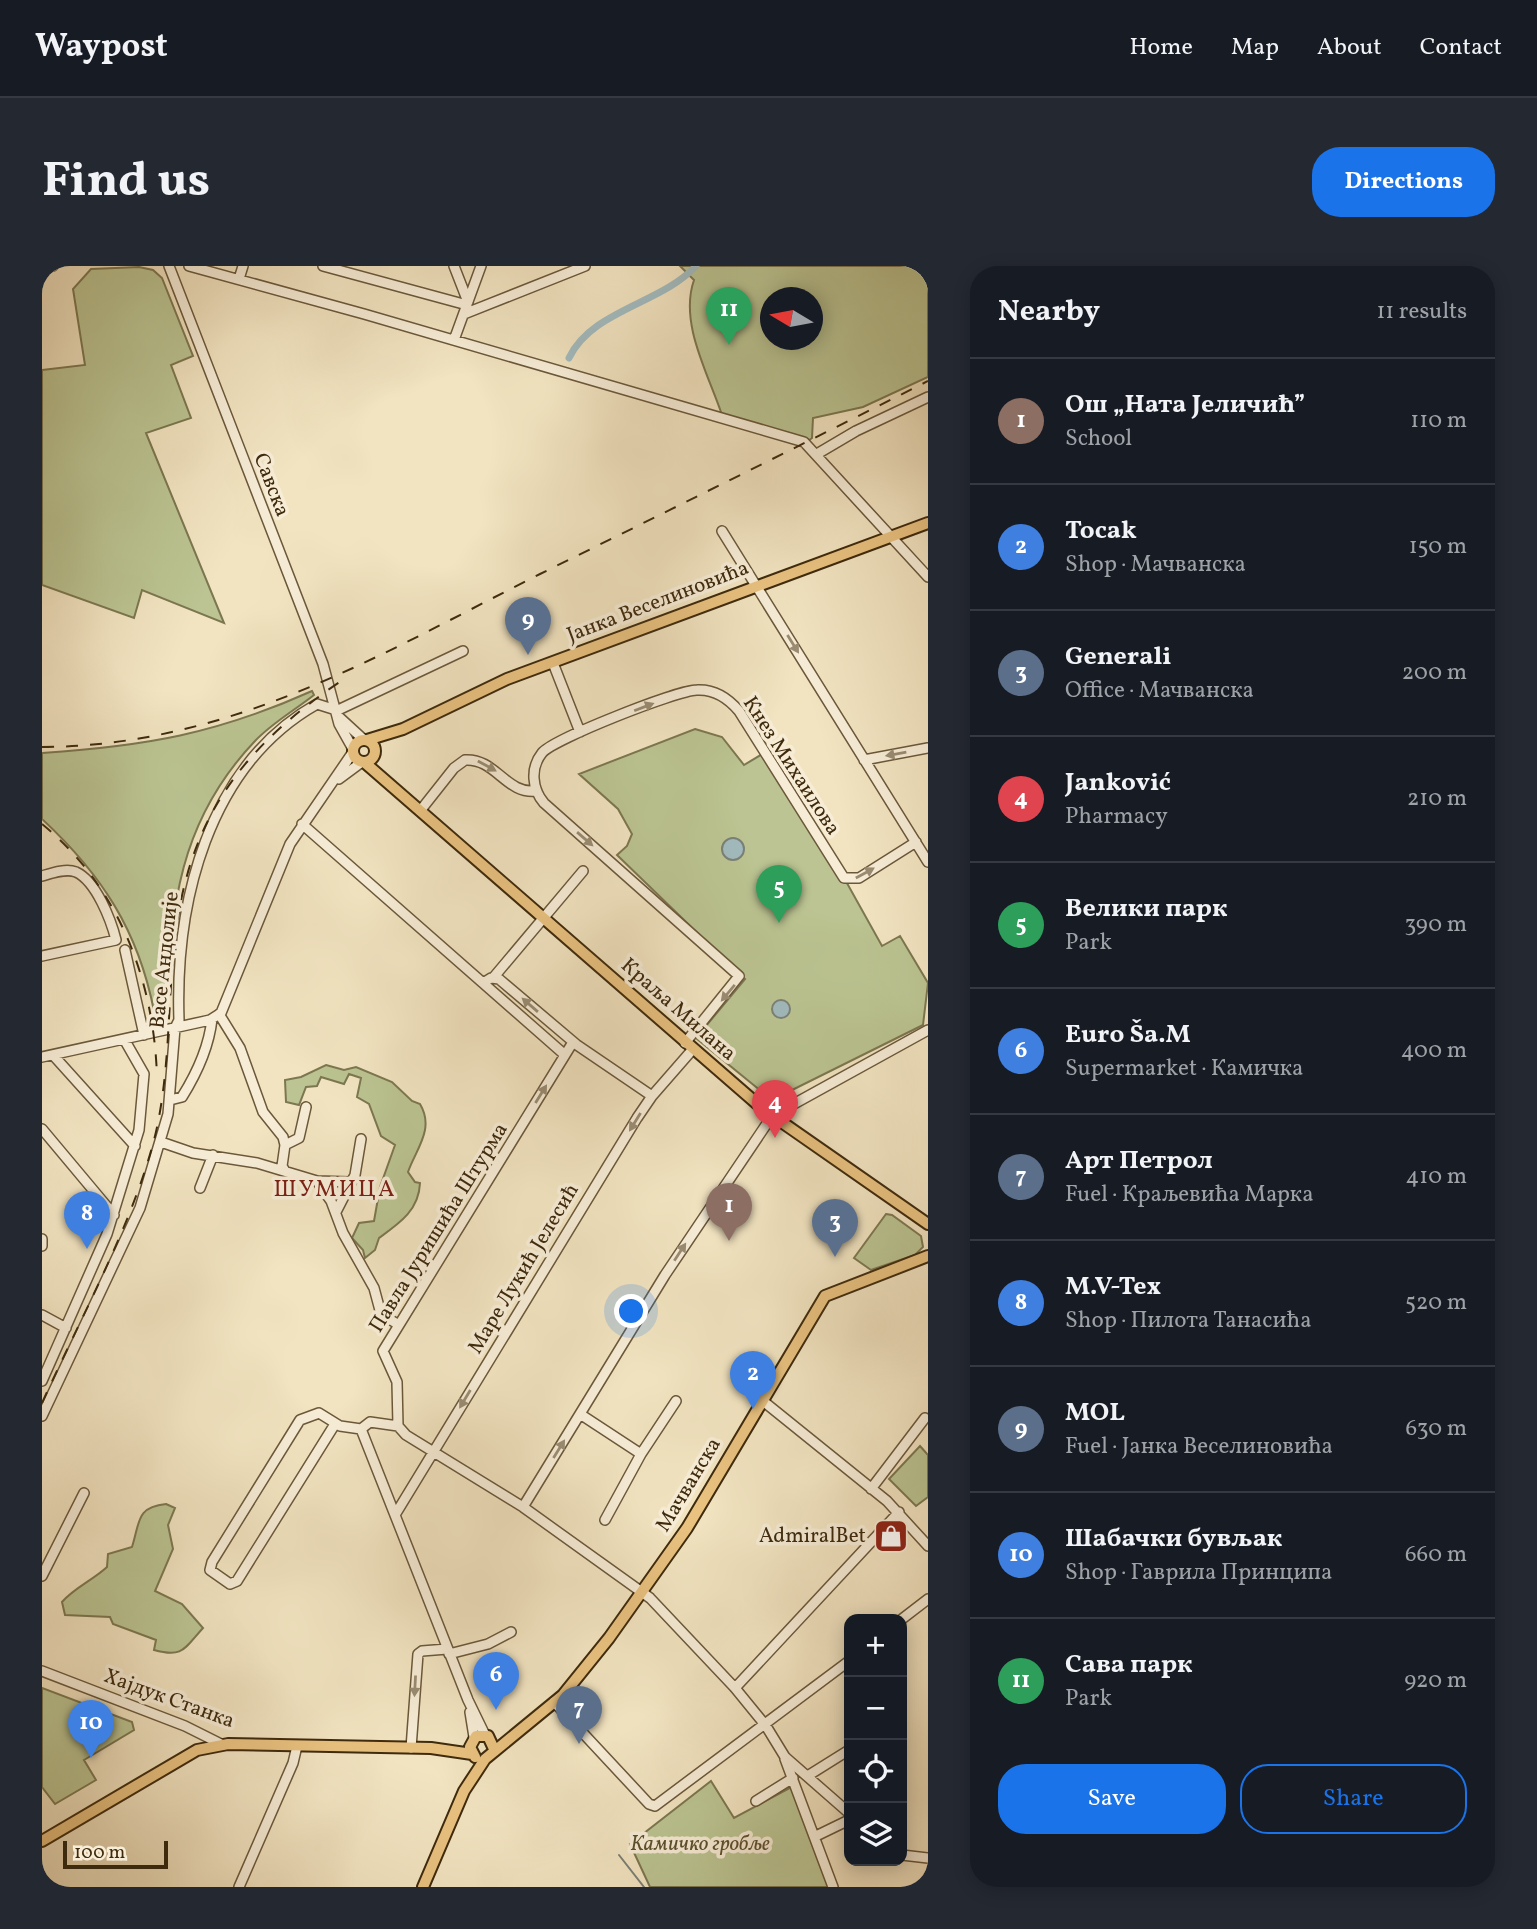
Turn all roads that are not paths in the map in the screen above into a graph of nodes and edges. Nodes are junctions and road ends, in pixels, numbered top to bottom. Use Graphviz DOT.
graph roads {
  1 [pos="53,266"];
  2 [pos="169,266"];
  3 [pos="189,266"];
  4 [pos="243,266"];
  5 [pos="323,266"];
  6 [pos="454,266"];
  7 [pos="481,266"];
  8 [pos="585,266"];
  9 [pos="42,267"];
  10 [pos="239,279"];
  11 [pos="466,307"];
  12 [pos="454,340"];
  13 [pos="928,397"];
  14 [pos="817,454"];
  15 [pos="928,523"];
  16 [pos="722,531"];
  17 [pos="892,537"];
  18 [pos="928,577"];
  19 [pos="757,586"];
  20 [pos="463,651"];
  21 [pos="553,663"];
  22 [pos="331,692"];
  23 [pos="320,703"];
  24 [pos="337,713"];
  25 [pos="580,732"];
  26 [pos="928,748"];
  27 [pos="353,750"];
  28 [pos="367,751"];
  29 [pos="864,760"];
  30 [pos="332,785"];
  31 [pos="537,791"];
  32 [pos="420,811"];
  33 [pos="302,824"];
  34 [pos="916,842"];
  35 [pos="928,862"];
  36 [pos="583,871"];
  37 [pos="42,876"];
  38 [pos="544,917"];
  39 [pos="125,950"];
  40 [pos="42,956"];
  41 [pos="493,978"];
  42 [pos="483,983"];
  43 [pos="216,1016"];
  44 [pos="175,1028"];
  45 [pos="928,1030"];
  46 [pos="144,1035"];
  47 [pos="124,1039"];
  48 [pos="573,1042"];
  49 [pos="689,1046"];
  50 [pos="53,1055"];
  51 [pos="565,1055"];
  52 [pos="42,1057"];
  53 [pos="652,1096"];
  54 [pos="170,1100"];
  55 [pos="306,1107"];
  56 [pos="772,1116"];
  57 [pos="42,1129"];
  58 [pos="361,1139"];
  59 [pos="161,1142"];
  60 [pos="285,1145"];
  61 [pos="135,1146"];
  62 [pos="213,1155"];
  63 [pos="285,1171"];
  64 [pos="317,1181"];
  65 [pos="350,1182"];
  66 [pos="200,1188"];
  67 [pos="336,1212"];
  68 [pos="114,1215"];
  69 [pos="928,1225"];
  70 [pos="42,1239"];
  71 [pos="42,1246"];
  72 [pos="927,1255"];
  73 [pos="42,1315"];
  74 [pos="399,1325"];
  75 [pos="66,1328"];
  76 [pos="42,1381"];
  77 [pos="676,1401"];
  78 [pos="763,1401"];
  79 [pos="580,1414"];
  80 [pos="42,1416"];
  81 [pos="925,1418"];
  82 [pos="335,1424"];
  83 [pos="398,1426"];
  84 [pos="361,1429"];
  85 [pos="434,1451"];
  86 [pos="641,1454"];
  87 [pos="871,1489"];
  88 [pos="84,1493"];
  89 [pos="523,1507"];
  90 [pos="899,1512"];
  91 [pos="395,1515"];
  92 [pos="605,1520"];
  93 [pos="928,1546"];
  94 [pos="45,1564"];
  95 [pos="42,1576"];
  96 [pos="642,1593"];
  97 [pos="928,1599"];
  98 [pos="907,1615"];
  99 [pos="511,1632"];
  100 [pos="448,1652"];
  101 [pos="844,1665"];
  102 [pos="42,1671"];
  103 [pos="735,1688"];
  104 [pos="554,1702"];
  105 [pos="766,1726"];
  106 [pos="480,1744"];
  107 [pos="223,1745"];
  108 [pos="297,1746"];
  109 [pos="411,1748"];
  110 [pos="844,1753"];
  111 [pos="785,1757"];
  112 [pos="809,1776"];
  113 [pos="793,1778"];
  114 [pos="464,1791"];
  115 [pos="756,1801"];
  116 [pos="844,1808"];
  117 [pos="844,1822"];
  118 [pos="816,1836"];
  119 [pos="42,1841"];
  120 [pos="907,1856"];
  121 [pos="928,1858"];
  122 [pos="239,1887"];
  123 [pos="423,1887"];
  124 [pos="833,1887"];
  1 -- 9 [label="street"];
  2 -- 22 [label="street, Савска"];
  3 -- 10 [label="street"];
  4 -- 10 [label="street"];
  5 -- 11 [label="street"];
  6 -- 11 [label="street"];
  7 -- 11 [label="street"];
  8 -- 11 [label="street"];
  10 -- 12 [label="street"];
  11 -- 12 [label="street"];
  12 -- 14 [label="street"];
  13 -- 14 [label="street"];
  14 -- 17 [label="street"];
  15 -- 17 [label="main road, Јанка Веселиновића"];
  16 -- 19 [label="street"];
  17 -- 18 [label="street"];
  17 -- 19 [label="main road, Јанка Веселиновића"];
  19 -- 21 [label="main road, Јанка Веселиновића"];
  19 -- 29 [label="street, one-way"];
  20 -- 24 [label="street"];
  21 -- 25 [label="street"];
  21 -- 28 [label="main road, Јанка Веселиновића"];
  22 -- 23 [label="street, Васе Андолије"];
  22 -- 24 [label="street, Савска"];
  23 -- 24 [label="street"];
  23 -- 44 [label="street, Васе Андолије"];
  24 -- 27 [label="street, Савска"];
  24 -- 28 [label="street"];
  25 -- 31 [label="street, Кнез Михаилова"];
  25 -- 34 [label="street, Кнез Михаилова, one-way"];
  26 -- 29 [label="street, one-way"];
  27 -- 28 [label="main road, Јанка Веселиновића"];
  27 -- 30 [label="street"];
  28 -- 30 [label="street"];
  28 -- 32 [label="main road, Краља Милана"];
  29 -- 34 [label="street"];
  30 -- 33 [label="street"];
  32 -- 31 [label="street, one-way"];
  31 -- 49 [label="street, one-way"];
  32 -- 38 [label="main road, Краља Милана"];
  33 -- 42 [label="street"];
  33 -- 43 [label="street"];
  34 -- 35 [label="street"];
  36 -- 38 [label="street"];
  37 -- 40 [label="street"];
  38 -- 41 [label="street"];
  38 -- 49 [label="main road, Краља Милана"];
  39 -- 46 [label="street"];
  41 -- 42 [label="street"];
  48 -- 41 [label="street, one-way"];
  42 -- 51 [label="street"];
  43 -- 44 [label="street"];
  43 -- 54 [label="street"];
  43 -- 60 [label="street"];
  44 -- 46 [label="street"];
  44 -- 54 [label="street, Васе Андолије"];
  45 -- 56 [label="street"];
  46 -- 47 [label="street"];
  47 -- 50 [label="street"];
  47 -- 61 [label="street"];
  48 -- 51 [label="street, Павла Јуришића Штурма"];
  48 -- 53 [label="street"];
  49 -- 53 [label="street, Маре Лукић Јелесић"];
  49 -- 56 [label="main road, Краља Милана"];
  50 -- 52 [label="street"];
  50 -- 61 [label="street"];
  74 -- 51 [label="street, Павла Јуришића Штурма, one-way"];
  53 -- 85 [label="street, Маре Лукић Јелесић, one-way"];
  54 -- 59 [label="street, Васе Андолије"];
  55 -- 60 [label="street"];
  56 -- 69 [label="main road, Краља Милана"];
  79 -- 56 [label="street, one-way"];
  57 -- 68 [label="street"];
  58 -- 65 [label="street"];
  59 -- 62 [label="street"];
  59 -- 80 [label="street, Васе Андолије"];
  60 -- 63 [label="street"];
  61 -- 68 [label="street"];
  62 -- 63 [label="street"];
  62 -- 66 [label="street"];
  63 -- 64 [label="street"];
  64 -- 65 [label="street"];
  64 -- 67 [label="street"];
  65 -- 67 [label="street"];
  67 -- 74 [label="street"];
  68 -- 75 [label="street"];
  70 -- 71 [label="street"];
  72 -- 78 [label="main road, Мачванска"];
  73 -- 75 [label="street"];
  74 -- 83 [label="street, Павла Јуришића Штурма"];
  75 -- 76 [label="street"];
  77 -- 86 [label="street"];
  78 -- 87 [label="street"];
  78 -- 96 [label="main road, Мачванска"];
  79 -- 86 [label="street"];
  89 -- 79 [label="street, one-way"];
  81 -- 87 [label="street"];
  82 -- 82 [label="street"];
  82 -- 84 [label="street"];
  83 -- 84 [label="street"];
  83 -- 85 [label="street"];
  84 -- 91 [label="street"];
  85 -- 89 [label="street"];
  85 -- 91 [label="street, Маре Лукић Јелесић"];
  86 -- 92 [label="street"];
  87 -- 90 [label="street"];
  88 -- 94 [label="street"];
  89 -- 96 [label="street"];
  90 -- 93 [label="street"];
  90 -- 103 [label="street"];
  91 -- 100 [label="street"];
  94 -- 95 [label="street"];
  96 -- 103 [label="street"];
  96 -- 104 [label="main road, Мачванска"];
  97 -- 98 [label="street"];
  99 -- 100 [label="street"];
  100 -- 106 [label="street"];
  100 -- 109 [label="street, one-way"];
  101 -- 105 [label="street"];
  102 -- 107 [label="street, Хајдук Станка"];
  103 -- 105 [label="street"];
  104 -- 105 [label="street"];
  104 -- 106 [label="main road, Мачванска"];
  105 -- 111 [label="street"];
  106 -- 109 [label="main road, Хајдук Станка"];
  106 -- 114 [label="main road"];
  106 -- 114 [label="main road, Хајдук Станка"];
  107 -- 108 [label="main road, Хајдук Станка"];
  107 -- 119 [label="main road"];
  108 -- 109 [label="main road, Хајдук Станка"];
  108 -- 122 [label="street"];
  110 -- 112 [label="street"];
  111 -- 112 [label="street"];
  111 -- 113 [label="street"];
  112 -- 116 [label="street"];
  113 -- 115 [label="street"];
  113 -- 118 [label="street"];
  114 -- 123 [label="main road"];
  117 -- 118 [label="street"];
  118 -- 124 [label="street"];
  120 -- 121 [label="street"];
}
